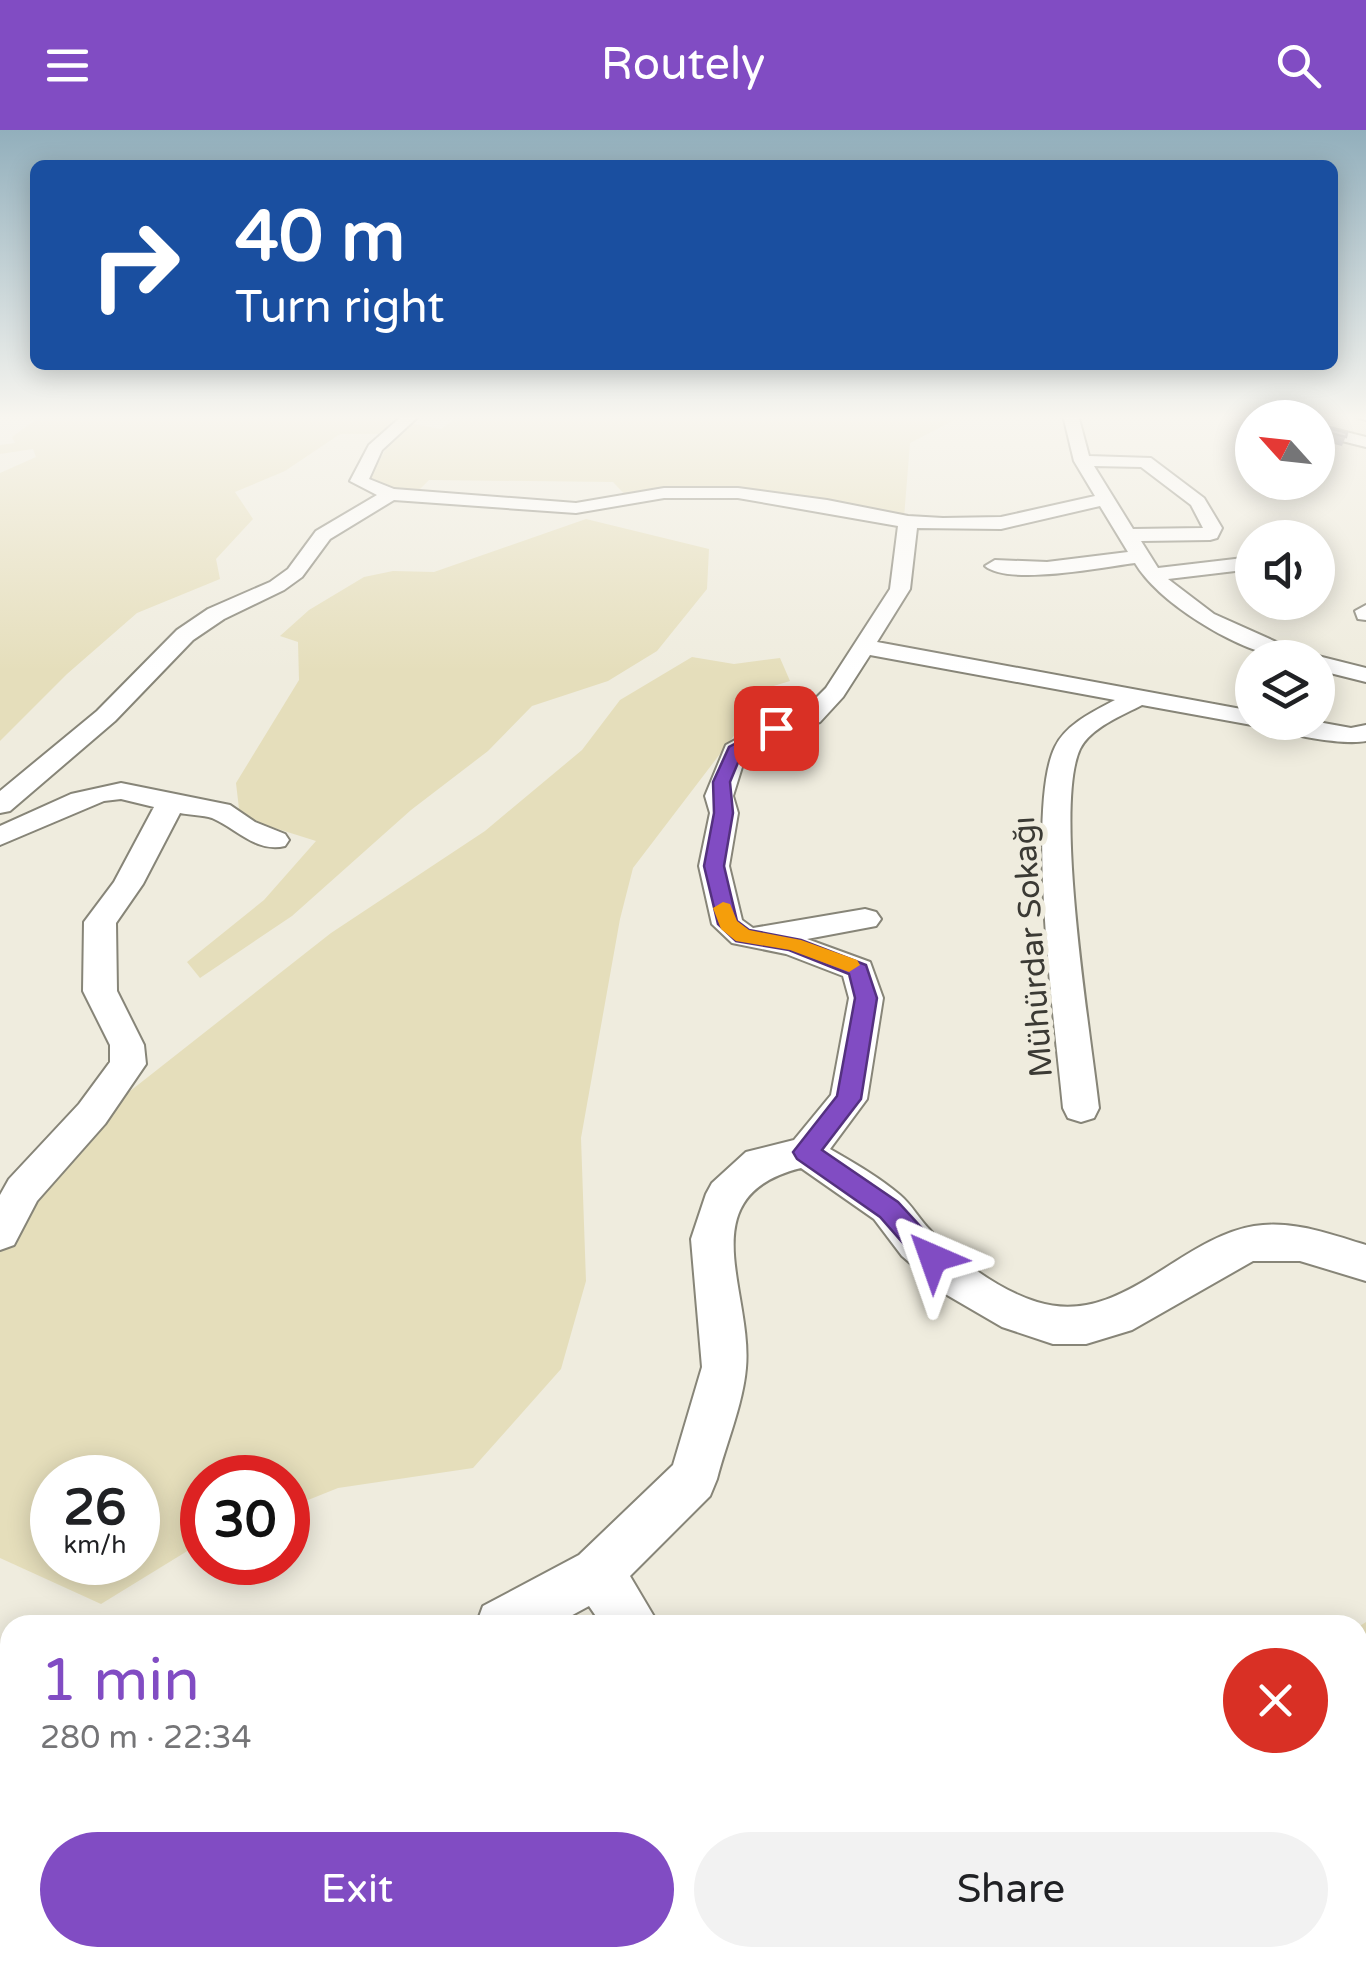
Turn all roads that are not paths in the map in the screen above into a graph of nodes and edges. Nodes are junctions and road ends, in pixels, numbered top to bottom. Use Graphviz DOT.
graph roads {
  1 [pos="379,501"];
  2 [pos="486,501"];
  3 [pos="627,501"];
  4 [pos="800,501"];
  5 [pos="1098,501"];
  6 [pos="1107,501"];
  7 [pos="1196,501"];
  8 [pos="908,522"];
  9 [pos="1127,535"];
  10 [pos="1235,563"];
  11 [pos="1146,565"];
  12 [pos="994,566"];
  13 [pos="1257,640"];
  14 [pos="864,647"];
  15 [pos="1335,667"];
  16 [pos="1366,675"];
  17 [pos="1137,698"];
  18 [pos="1235,715"];
  19 [pos="1335,733"];
  20 [pos="1366,734"];
  21 [pos="168,803"];
  22 [pos="0,805"];
  23 [pos="0,836"];
  24 [pos="275,840"];
  25 [pos="865,919"];
  26 [pos="758,938"];
  27 [pos="1080,1108"];
  28 [pos="806,1152"];
  29 [pos="0,1233"];
  30 [pos="1366,1263"];
  31 [pos="596,1573"];
  32 [pos="520,1615"];
  33 [pos="626,1615"];
  1 -- 22 [label="street"];
  2 -- 3 [label="street"];
  4 -- 8 [label="street"];
  5 -- 8 [label="street"];
  6 -- 9 [label="street"];
  7 -- 9 [label="street"];
  8 -- 14 [label="street"];
  9 -- 11 [label="street"];
  10 -- 11 [label="street"];
  11 -- 12 [label="street"];
  11 -- 13 [label="street"];
  14 -- 17 [label="street"];
  14 -- 26 [label="street"];
  15 -- 16 [label="street"];
  17 -- 18 [label="street"];
  17 -- 27 [label="street, Mühürdar Sokağı"];
  19 -- 20 [label="street"];
  21 -- 23 [label="street"];
  21 -- 24 [label="street"];
  21 -- 29 [label="street"];
  25 -- 26 [label="street"];
  26 -- 28 [label="street"];
  28 -- 30 [label="street"];
  28 -- 31 [label="street"];
  31 -- 32 [label="street"];
  31 -- 33 [label="street"];
}
